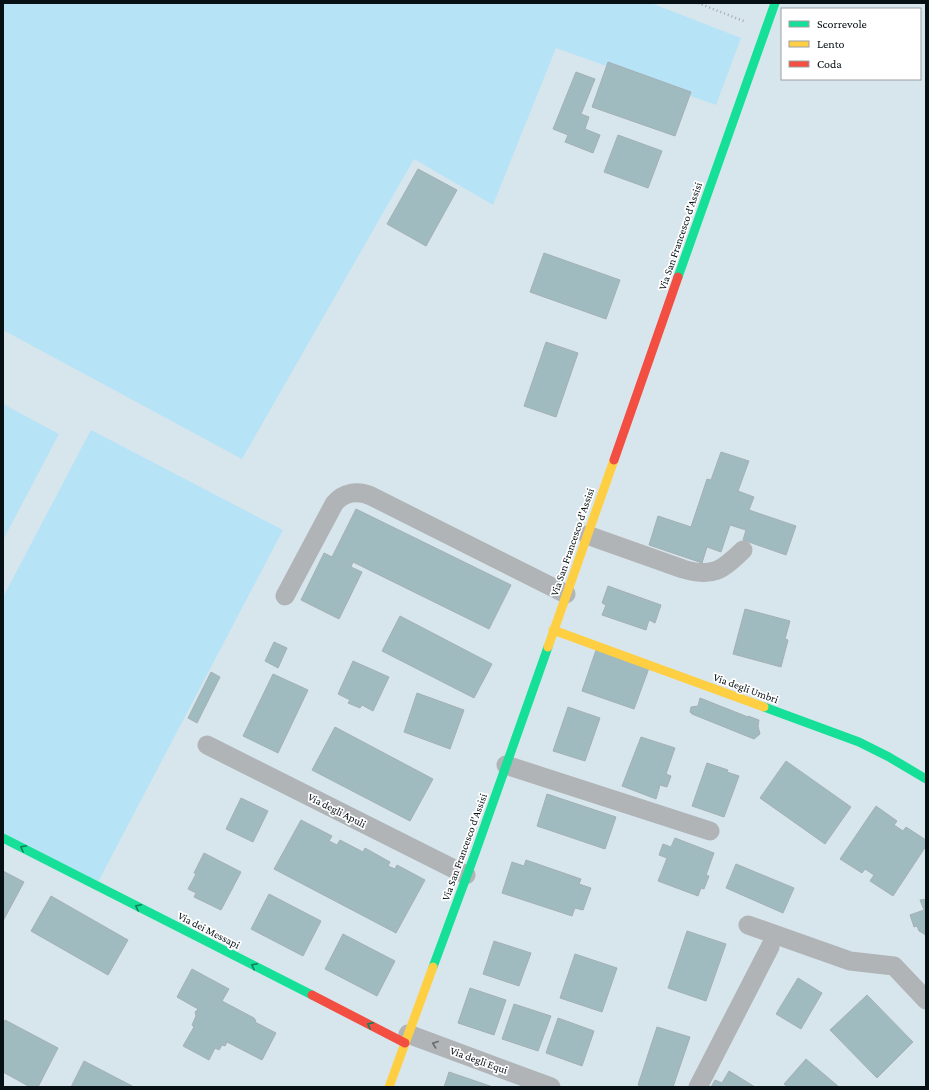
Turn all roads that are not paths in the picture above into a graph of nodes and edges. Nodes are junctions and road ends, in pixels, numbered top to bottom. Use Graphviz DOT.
graph roads {
  1 [pos="774,3"];
  2 [pos="587,535"];
  3 [pos="743,550"];
  4 [pos="566,594"];
  5 [pos="285,596"];
  6 [pos="553,630"];
  7 [pos="208,745"];
  8 [pos="506,765"];
  9 [pos="926,779"];
  10 [pos="710,831"];
  11 [pos="3,838"];
  12 [pos="466,876"];
  13 [pos="748,925"];
  14 [pos="770,947"];
  15 [pos="926,1000"];
  16 [pos="406,1038"];
  17 [pos="389,1087"];
  18 [pos="551,1087"];
  19 [pos="698,1087"];
  1 -- 2 [label="street, Via San Francesco d'Assisi"];
  2 -- 3 [label="street"];
  2 -- 4 [label="street, Via San Francesco d'Assisi"];
  4 -- 5 [label="street"];
  4 -- 6 [label="street, Via San Francesco d'Assisi"];
  6 -- 8 [label="street, Via San Francesco d'Assisi"];
  6 -- 9 [label="street, Via degli Umbri"];
  7 -- 12 [label="street, Via degli Apuli"];
  8 -- 10 [label="street"];
  8 -- 12 [label="street, Via San Francesco d'Assisi"];
  16 -- 11 [label="street, Via dei Messapi, one-way"];
  12 -- 16 [label="street, Via San Francesco d'Assisi"];
  13 -- 15 [label="street"];
  14 -- 19 [label="street"];
  16 -- 17 [label="street, Via San Francesco d'Assisi"];
  18 -- 16 [label="street, Via degli Equi, one-way"];
}
